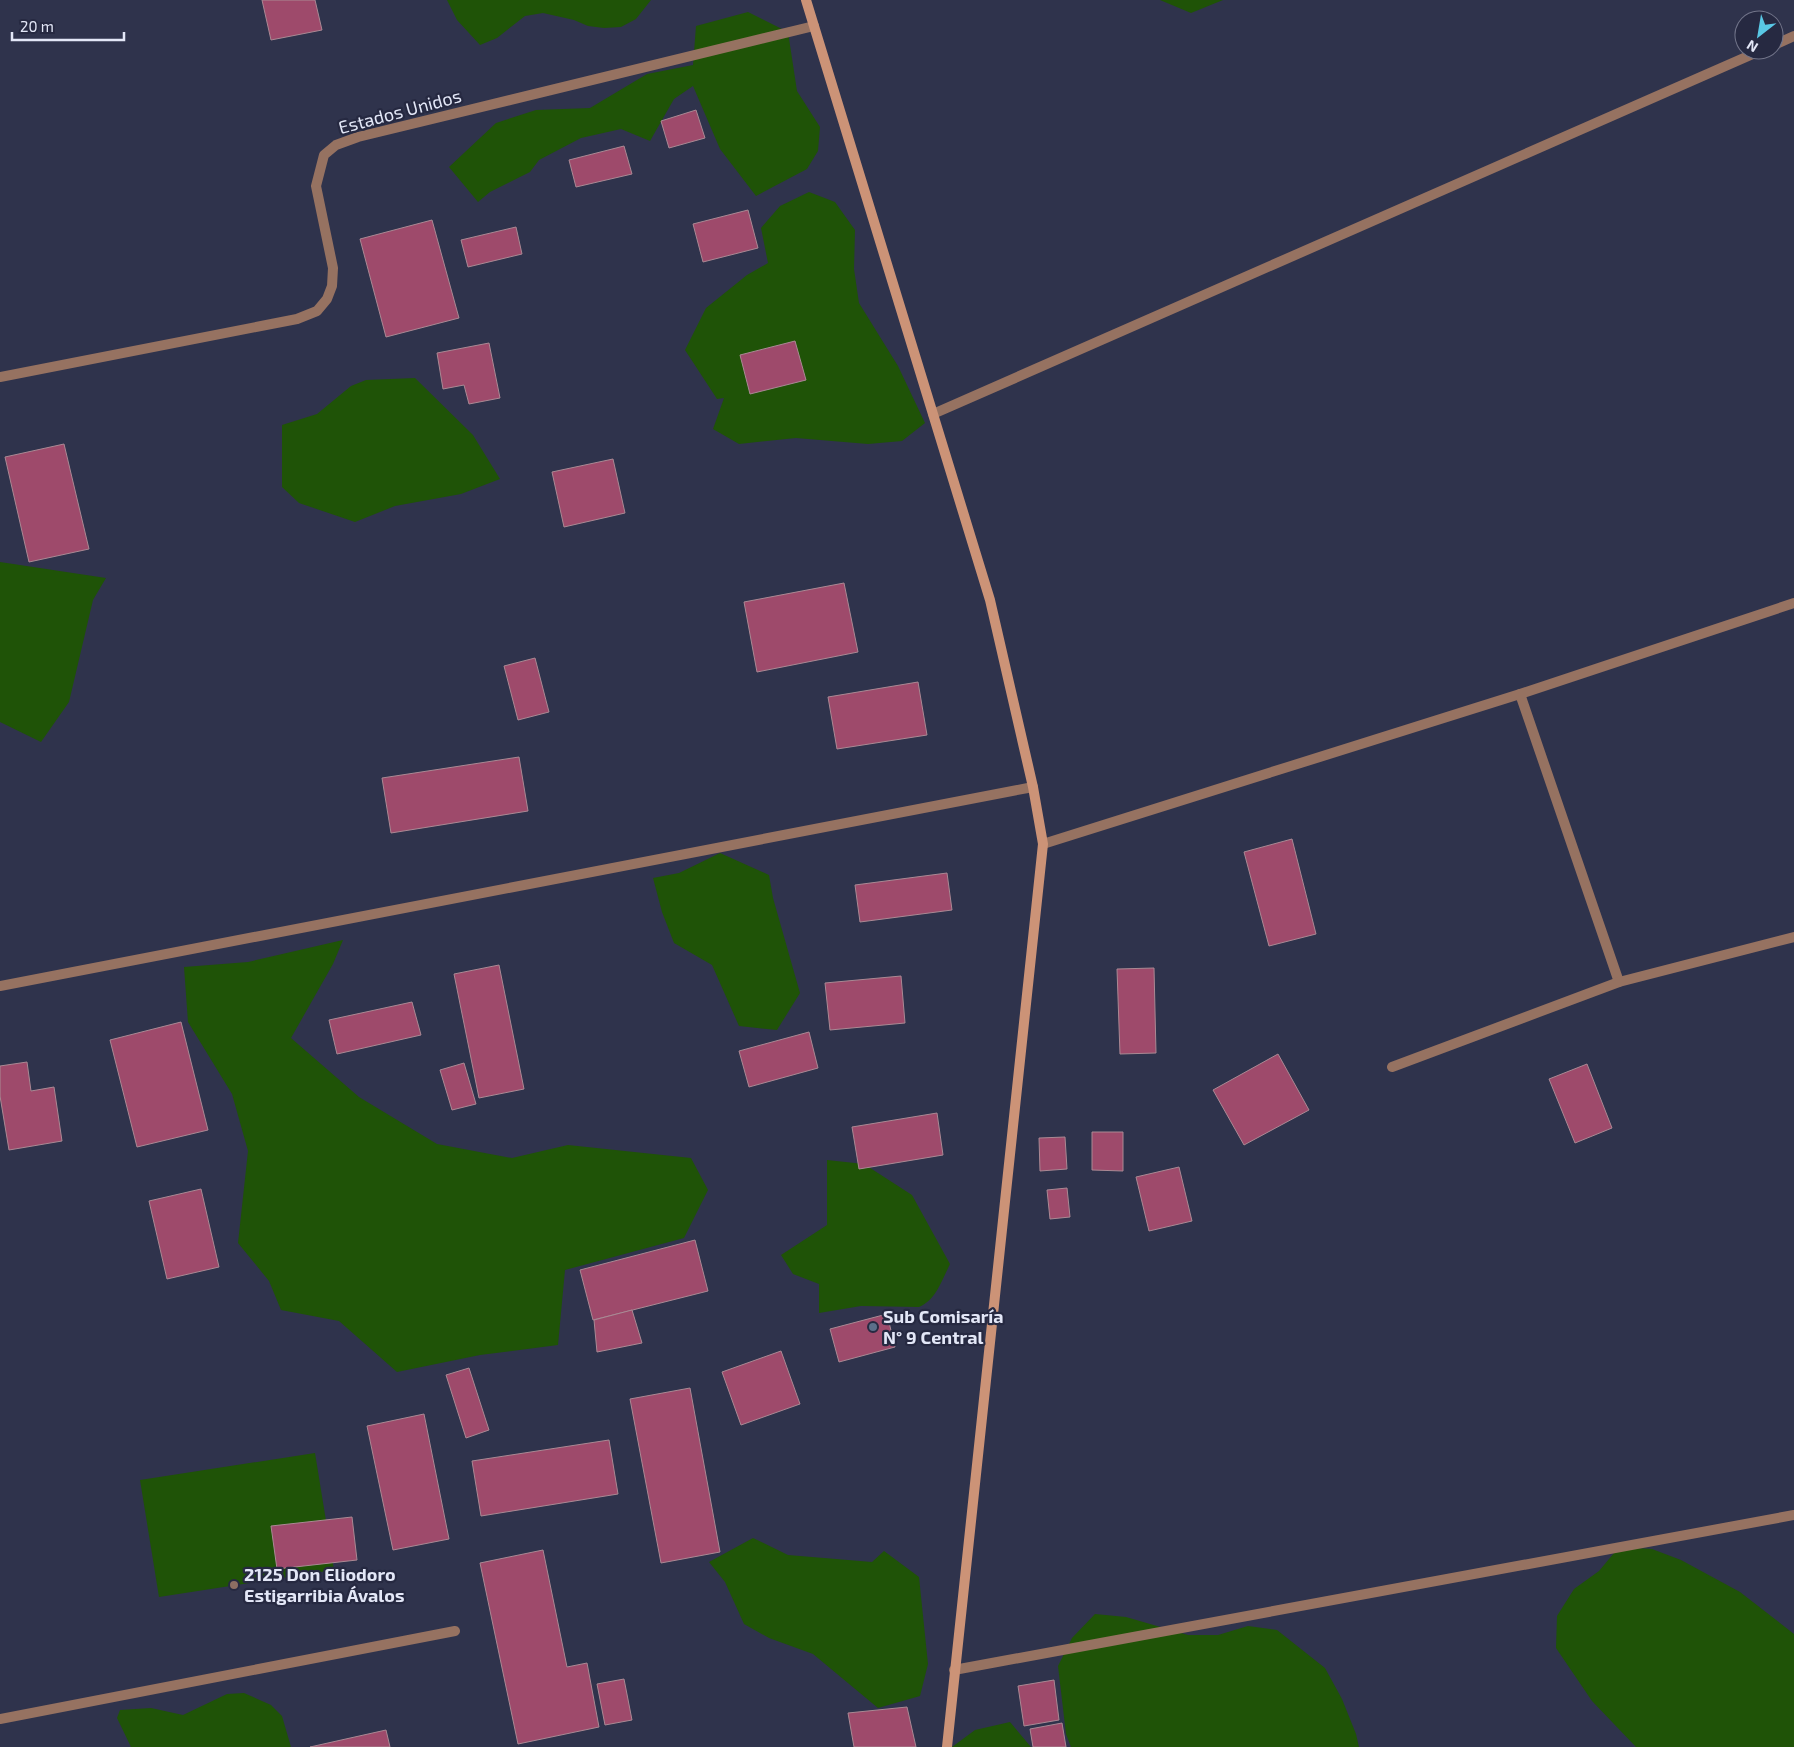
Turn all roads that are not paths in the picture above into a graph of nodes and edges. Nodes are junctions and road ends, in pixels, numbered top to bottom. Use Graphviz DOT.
graph roads {
  1 [pos="806,0"];
  2 [pos="814,26"];
  3 [pos="1739,60"];
  4 [pos="0,377"];
  5 [pos="933,414"];
  6 [pos="1794,603"];
  7 [pos="1520,694"];
  8 [pos="1033,787"];
  9 [pos="1043,844"];
  10 [pos="1794,937"];
  11 [pos="1619,982"];
  12 [pos="0,986"];
  13 [pos="1392,1067"];
  14 [pos="1794,1515"];
  15 [pos="455,1631"];
  16 [pos="954,1670"];
  17 [pos="0,1719"];
  18 [pos="947,1747"];
  1 -- 2 [label="street"];
  2 -- 4 [label="street, Estados Unidos"];
  2 -- 5 [label="street"];
  3 -- 5 [label="street"];
  5 -- 8 [label="street"];
  6 -- 7 [label="street"];
  7 -- 9 [label="street"];
  7 -- 11 [label="street"];
  8 -- 9 [label="street"];
  8 -- 12 [label="street"];
  9 -- 16 [label="street"];
  10 -- 11 [label="street"];
  11 -- 13 [label="street"];
  14 -- 16 [label="street"];
  15 -- 17 [label="street"];
  16 -- 18 [label="street"];
}
